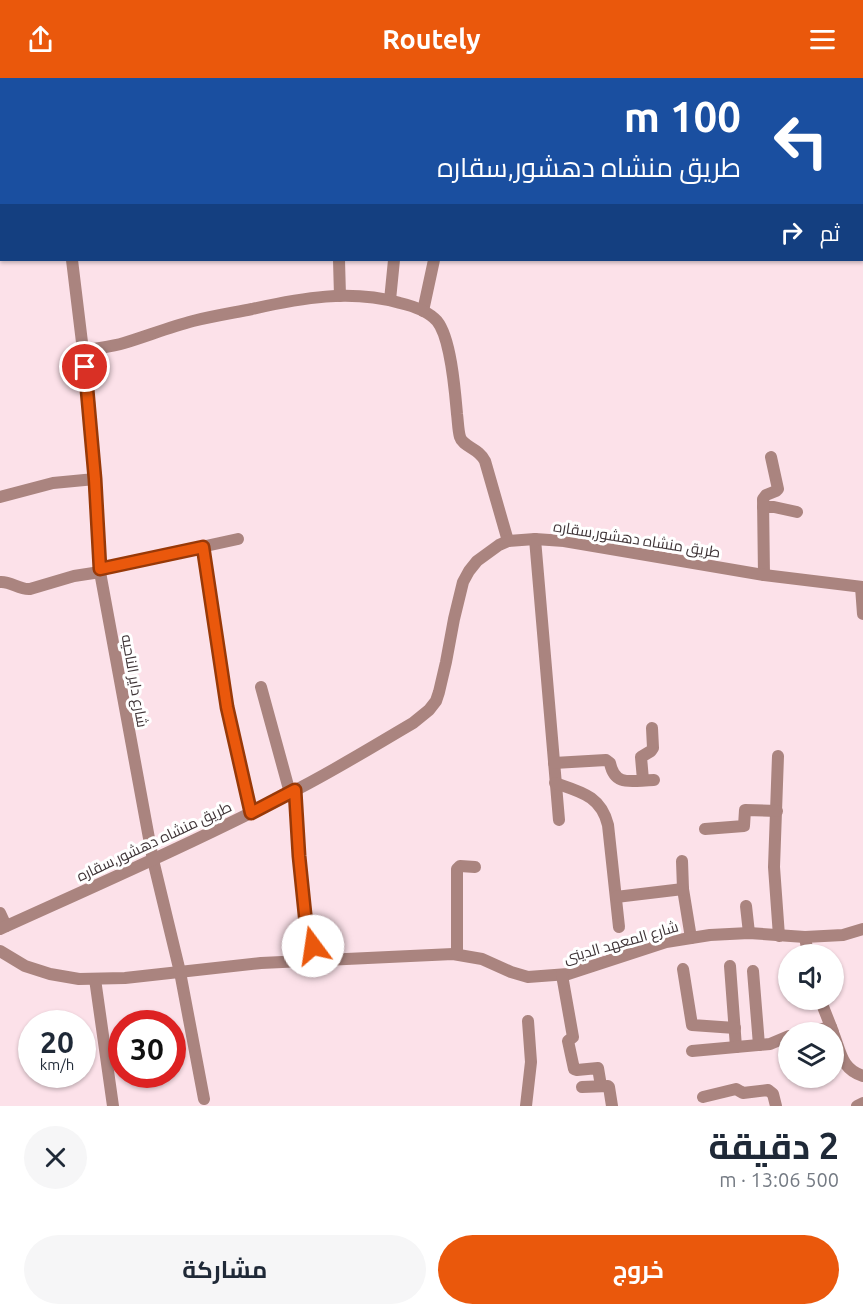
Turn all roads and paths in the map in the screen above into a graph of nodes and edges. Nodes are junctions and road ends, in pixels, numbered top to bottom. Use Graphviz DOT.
graph roads {
  1 [pos="339,261"];
  2 [pos="394,261"];
  3 [pos="434,261"];
  4 [pos="72,262"];
  5 [pos="340,296"];
  6 [pos="390,300"];
  7 [pos="423,311"];
  8 [pos="84,351"];
  9 [pos="771,457"];
  10 [pos="95,479"];
  11 [pos="0,497"];
  12 [pos="763,507"];
  13 [pos="797,512"];
  14 [pos="238,539"];
  15 [pos="535,539"];
  16 [pos="508,541"];
  17 [pos="203,547"];
  18 [pos="100,570"];
  19 [pos="764,575"];
  20 [pos="0,582"];
  21 [pos="862,587"];
  22 [pos="863,614"];
  23 [pos="261,687"];
  24 [pos="652,728"];
  25 [pos="778,756"];
  26 [pos="554,763"];
  27 [pos="555,783"];
  28 [pos="293,792"];
  29 [pos="777,811"];
  30 [pos="251,813"];
  31 [pos="559,820"];
  32 [pos="705,829"];
  33 [pos="153,860"];
  34 [pos="682,861"];
  35 [pos="475,867"];
  36 [pos="683,889"];
  37 [pos="616,897"];
  38 [pos="746,906"];
  39 [pos="0,913"];
  40 [pos="3,927"];
  41 [pos="619,927"];
  42 [pos="863,929"];
  43 [pos="748,933"];
  44 [pos="779,936"];
  45 [pos="805,937"];
  46 [pos="691,938"];
  47 [pos="806,944"];
  48 [pos="0,951"];
  49 [pos="457,954"];
  50 [pos="312,961"];
  51 [pos="730,966"];
  52 [pos="683,969"];
  53 [pos="753,970"];
  54 [pos="180,972"];
  55 [pos="562,975"];
  56 [pos="95,979"];
  57 [pos="528,1021"];
  58 [pos="735,1028"];
  59 [pos="778,1041"];
  60 [pos="759,1045"];
  61 [pos="736,1047"];
  62 [pos="692,1051"];
  63 [pos="844,1064"];
  64 [pos="863,1076"];
  65 [pos="601,1086"];
  66 [pos="582,1087"];
  67 [pos="703,1098"];
  68 [pos="204,1099"];
  69 [pos="863,1103"];
  70 [pos="113,1106"];
  71 [pos="526,1106"];
  72 [pos="612,1106"];
  73 [pos="776,1106"];
  74 [pos="857,1106"];
  1 -- 5 [label="street"];
  2 -- 6 [label="street"];
  3 -- 7 [label="street"];
  4 -- 8 [label="street, شارع داير الناحيه"];
  5 -- 6 [label="street"];
  5 -- 8 [label="street"];
  6 -- 7 [label="street"];
  7 -- 16 [label="street"];
  8 -- 10 [label="street, شارع داير الناحيه"];
  9 -- 12 [label="street"];
  10 -- 11 [label="street"];
  10 -- 18 [label="street, شارع داير الناحيه"];
  12 -- 13 [label="street"];
  12 -- 19 [label="street"];
  14 -- 17 [label="street"];
  15 -- 16 [label="street, طريق منشاه دهشور,سقاره"];
  15 -- 19 [label="street, طريق منشاه دهشور,سقاره"];
  15 -- 26 [label="street"];
  16 -- 28 [label="street, طريق منشاه دهشور,سقاره"];
  17 -- 18 [label="street"];
  17 -- 30 [label="street"];
  18 -- 20 [label="street"];
  18 -- 33 [label="street, شارع داير الناحيه"];
  19 -- 21 [label="street, طريق منشاه دهشور,سقاره"];
  21 -- 22 [label="street"];
  23 -- 28 [label="street"];
  24 -- 26 [label="street"];
  25 -- 29 [label="street"];
  26 -- 27 [label="street"];
  27 -- 31 [label="street"];
  27 -- 37 [label="street"];
  28 -- 30 [label="street, طريق منشاه دهشور,سقاره"];
  28 -- 50 [label="street"];
  29 -- 32 [label="street"];
  29 -- 44 [label="street"];
  30 -- 33 [label="street, طريق منشاه دهشور,سقاره"];
  33 -- 40 [label="street, طريق منشاه دهشور,سقاره"];
  33 -- 54 [label="street, شارع داير الناحيه"];
  34 -- 36 [label="street"];
  35 -- 49 [label="street"];
  36 -- 37 [label="street"];
  36 -- 46 [label="street"];
  37 -- 41 [label="street"];
  38 -- 43 [label="street"];
  39 -- 40 [label="street"];
  42 -- 45 [label="street, شارع المعهد الدينى"];
  43 -- 44 [label="street, شارع المعهد الدينى"];
  43 -- 46 [label="street, شارع المعهد الدينى"];
  44 -- 45 [label="street, شارع المعهد الدينى"];
  45 -- 47 [label="street"];
  46 -- 55 [label="street, شارع المعهد الدينى"];
  48 -- 56 [label="street, شارع المعهد الدينى"];
  49 -- 50 [label="street, شارع المعهد الدينى"];
  49 -- 55 [label="street, شارع المعهد الدينى"];
  50 -- 54 [label="street, شارع المعهد الدينى"];
  51 -- 58 [label="street"];
  52 -- 58 [label="street"];
  53 -- 60 [label="street"];
  54 -- 56 [label="street, شارع المعهد الدينى"];
  54 -- 68 [label="street, شارع داير الناحيه"];
  55 -- 65 [label="street"];
  56 -- 70 [label="street"];
  57 -- 71 [label="street"];
  58 -- 61 [label="street"];
  59 -- 60 [label="street"];
  60 -- 61 [label="street"];
  61 -- 62 [label="street"];
  63 -- 64 [label="street"];
  65 -- 66 [label="street"];
  65 -- 72 [label="street"];
  67 -- 73 [label="street"];
  69 -- 74 [label="street"];
}
